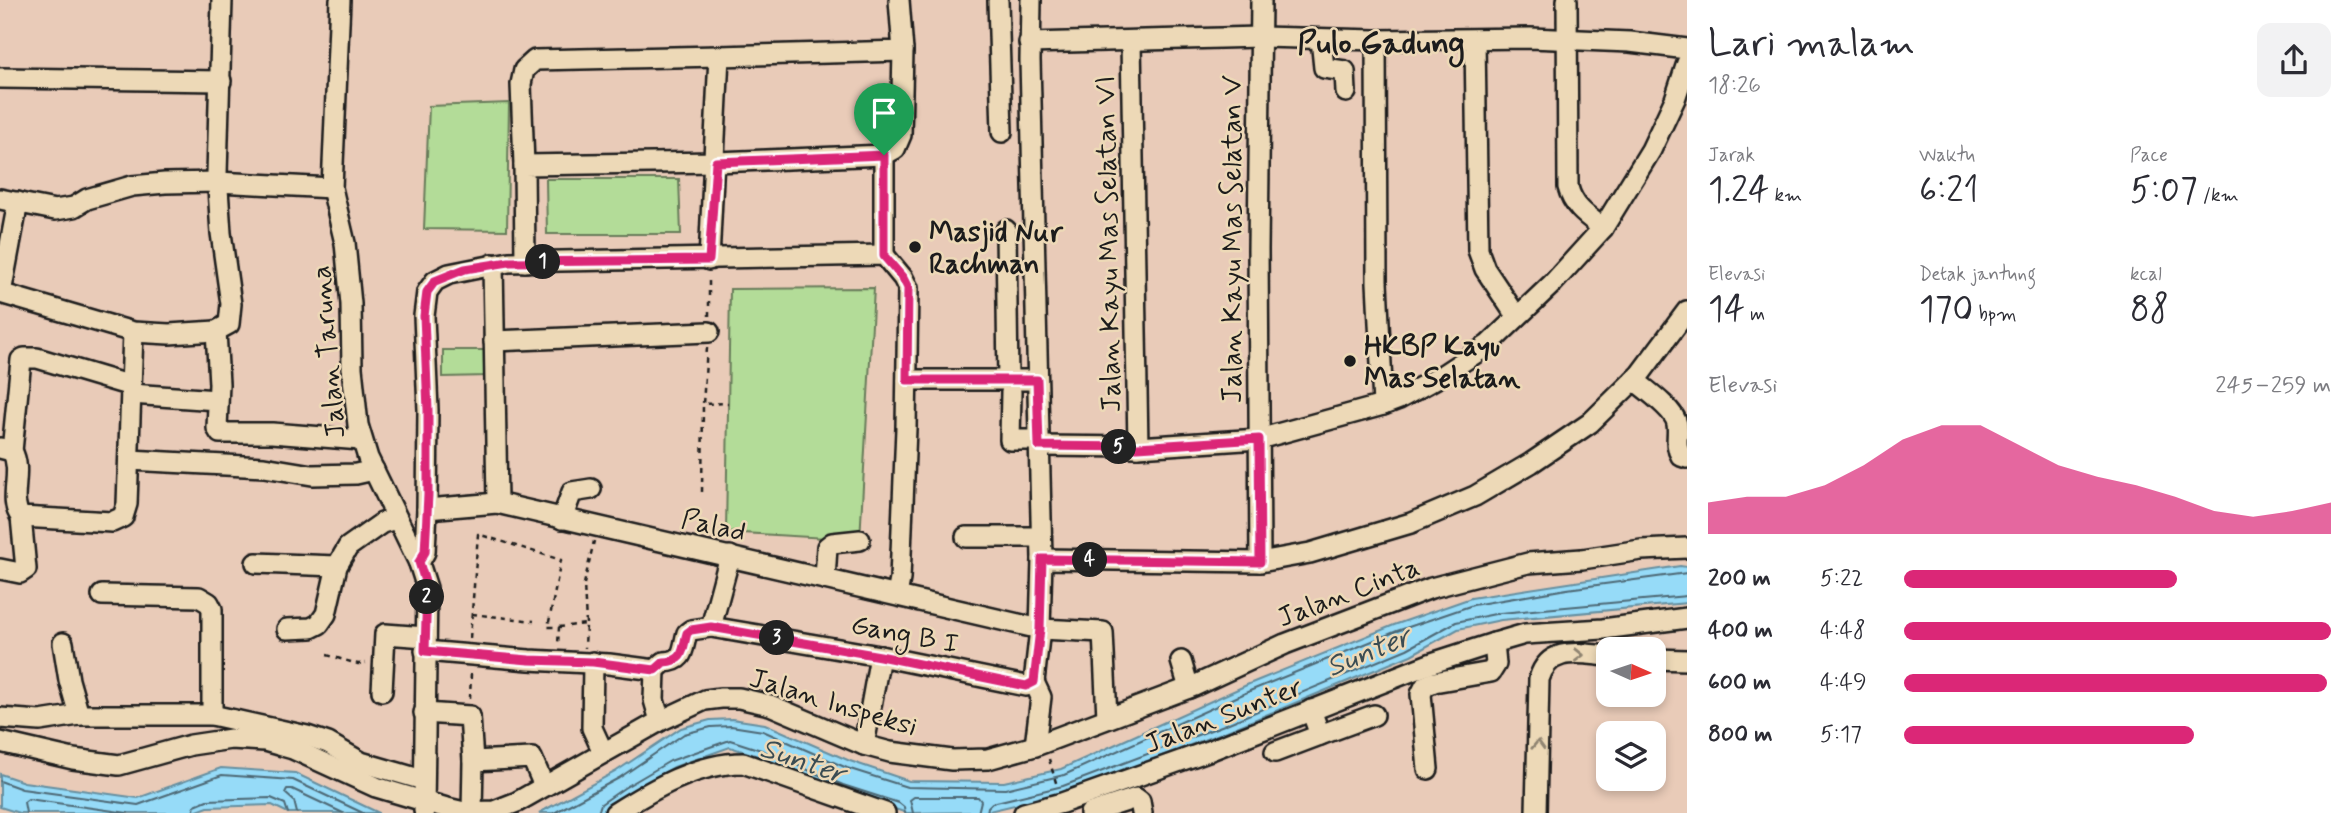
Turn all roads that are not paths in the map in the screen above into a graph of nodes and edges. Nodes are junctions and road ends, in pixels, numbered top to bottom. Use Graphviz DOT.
graph roads {
  1 [pos="222,0"];
  2 [pos="340,0"];
  3 [pos="899,0"];
  4 [pos="1031,0"];
  5 [pos="1261,0"];
  6 [pos="1567,0"];
  7 [pos="998,1"];
  8 [pos="1260,37"];
  9 [pos="1321,39"];
  10 [pos="1475,39"];
  11 [pos="1567,39"];
  12 [pos="1376,40"];
  13 [pos="1131,41"];
  14 [pos="1687,49"];
  15 [pos="903,51"];
  16 [pos="1030,52"];
  17 [pos="719,55"];
  18 [pos="1000,60"];
  19 [pos="1687,63"];
  20 [pos="0,78"];
  21 [pos="220,81"];
  22 [pos="1346,92"];
  23 [pos="1002,132"];
  24 [pos="884,155"];
  25 [pos="716,162"];
  26 [pos="524,165"];
  27 [pos="218,182"];
  28 [pos="332,188"];
  29 [pos="9,201"];
  30 [pos="1603,228"];
  31 [pos="1006,230"];
  32 [pos="884,256"];
  33 [pos="709,260"];
  34 [pos="525,262"];
  35 [pos="493,264"];
  36 [pos="1007,292"];
  37 [pos="0,293"];
  38 [pos="1035,293"];
  39 [pos="1687,311"];
  40 [pos="1517,317"];
  41 [pos="216,331"];
  42 [pos="133,332"];
  43 [pos="709,332"];
  44 [pos="494,341"];
  45 [pos="907,380"];
  46 [pos="1037,380"];
  47 [pos="1634,380"];
  48 [pos="1009,387"];
  49 [pos="131,390"];
  50 [pos="217,400"];
  51 [pos="1382,405"];
  52 [pos="1259,439"];
  53 [pos="362,440"];
  54 [pos="1039,443"];
  55 [pos="1138,447"];
  56 [pos="6,449"];
  57 [pos="1687,458"];
  58 [pos="129,460"];
  59 [pos="374,470"];
  60 [pos="591,489"];
  61 [pos="497,503"];
  62 [pos="427,509"];
  63 [pos="21,517"];
  64 [pos="396,519"];
  65 [pos="562,519"];
  66 [pos="966,537"];
  67 [pos="1041,537"];
  68 [pos="860,540"];
  69 [pos="1687,548"];
  70 [pos="730,556"];
  71 [pos="1042,559"];
  72 [pos="419,562"];
  73 [pos="1260,562"];
  74 [pos="256,563"];
  75 [pos="337,566"];
  76 [pos="0,569"];
  77 [pos="825,579"];
  78 [pos="102,595"];
  79 [pos="897,596"];
  80 [pos="1687,618"];
  81 [pos="711,627"];
  82 [pos="286,629"];
  83 [pos="1040,629"];
  84 [pos="63,643"];
  85 [pos="1494,643"];
  86 [pos="426,644"];
  87 [pos="880,656"];
  88 [pos="1596,656"];
  89 [pos="1666,659"];
  90 [pos="1687,660"];
  91 [pos="1181,661"];
  92 [pos="589,662"];
  93 [pos="655,670"];
  94 [pos="1034,682"];
  95 [pos="1189,688"];
  96 [pos="382,691"];
  97 [pos="1311,710"];
  98 [pos="424,713"];
  99 [pos="79,715"];
  100 [pos="212,715"];
  101 [pos="1374,715"];
  102 [pos="1107,718"];
  103 [pos="0,719"];
  104 [pos="660,721"];
  105 [pos="1320,735"];
  106 [pos="0,742"];
  107 [pos="1040,744"];
  108 [pos="863,745"];
  109 [pos="603,751"];
  110 [pos="1275,752"];
  111 [pos="473,761"];
  112 [pos="1428,769"];
  113 [pos="423,780"];
  114 [pos="544,786"];
  115 [pos="1138,805"];
  116 [pos="424,809"];
  117 [pos="472,812"];
  118 [pos="615,813"];
  119 [pos="885,813"];
  120 [pos="1024,813"];
  121 [pos="1090,813"];
  122 [pos="1536,813"];
  1 -- 21 [label="street"];
  2 -- 28 [label="street, Jalan Taruna"];
  3 -- 15 [label="street"];
  4 -- 16 [label="street"];
  5 -- 8 [label="street, Jalan Kayu Mas Selatan V"];
  6 -- 11 [label="street"];
  7 -- 18 [label="street"];
  8 -- 9 [label="street"];
  8 -- 13 [label="street"];
  8 -- 52 [label="street, Jalan Kayu Mas Selatan V"];
  9 -- 12 [label="street"];
  9 -- 22 [label="street"];
  10 -- 11 [label="street"];
  10 -- 12 [label="street"];
  10 -- 40 [label="street"];
  11 -- 14 [label="street"];
  11 -- 30 [label="street"];
  12 -- 51 [label="street"];
  13 -- 16 [label="street"];
  13 -- 55 [label="street, Jalan Kayu Mas Selatan VI"];
  15 -- 17 [label="street"];
  15 -- 24 [label="street"];
  16 -- 18 [label="street"];
  16 -- 38 [label="street"];
  17 -- 25 [label="street"];
  17 -- 26 [label="street"];
  18 -- 23 [label="street"];
  19 -- 30 [label="street"];
  20 -- 21 [label="street"];
  21 -- 27 [label="street"];
  24 -- 25 [label="street"];
  24 -- 32 [label="street"];
  25 -- 26 [label="street"];
  25 -- 33 [label="street"];
  26 -- 34 [label="street"];
  27 -- 28 [label="street"];
  27 -- 29 [label="street"];
  27 -- 41 [label="street"];
  28 -- 53 [label="street, Jalan Taruna"];
  29 -- 37 [label="street"];
  30 -- 40 [label="street"];
  31 -- 36 [label="street"];
  32 -- 33 [label="street"];
  32 -- 45 [label="street"];
  33 -- 34 [label="street"];
  34 -- 35 [label="street"];
  35 -- 44 [label="street"];
  35 -- 62 [label="street"];
  36 -- 38 [label="street"];
  36 -- 48 [label="street"];
  37 -- 42 [label="street"];
  38 -- 46 [label="street"];
  39 -- 47 [label="street"];
  40 -- 51 [label="street"];
  41 -- 42 [label="street"];
  41 -- 50 [label="street"];
  42 -- 49 [label="street"];
  43 -- 44 [label="street"];
  44 -- 61 [label="street"];
  45 -- 48 [label="street"];
  45 -- 79 [label="street"];
  46 -- 48 [label="street"];
  46 -- 54 [label="street"];
  47 -- 57 [label="street"];
  47 -- 73 [label="street"];
  48 -- 54 [label="street"];
  49 -- 50 [label="street"];
  49 -- 56 [label="street"];
  49 -- 58 [label="street"];
  50 -- 53 [label="street"];
  51 -- 52 [label="street"];
  52 -- 55 [label="street"];
  52 -- 73 [label="street, Jalan Kayu Mas Selatan V"];
  53 -- 59 [label="street, Jalan Taruna"];
  54 -- 55 [label="street"];
  54 -- 67 [label="street"];
  56 -- 63 [label="street"];
  58 -- 59 [label="street"];
  58 -- 63 [label="street"];
  59 -- 64 [label="street, Jalan Taruna"];
  60 -- 65 [label="street"];
  61 -- 62 [label="street, Palad"];
  61 -- 65 [label="street, Palad"];
  62 -- 72 [label="street"];
  63 -- 76 [label="street"];
  64 -- 72 [label="street, Jalan Taruna"];
  64 -- 75 [label="street"];
  65 -- 70 [label="street, Palad"];
  66 -- 67 [label="street"];
  67 -- 71 [label="street"];
  68 -- 77 [label="street"];
  69 -- 95 [label="street, Jalan Cinta"];
  70 -- 77 [label="street, Palad"];
  70 -- 81 [label="street"];
  71 -- 73 [label="street"];
  71 -- 83 [label="street"];
  72 -- 86 [label="street, Jalan Taruna"];
  74 -- 75 [label="street"];
  75 -- 82 [label="street"];
  77 -- 79 [label="street, Palad"];
  78 -- 100 [label="street"];
  79 -- 83 [label="street, Palad"];
  80 -- 85 [label="street, Jalan Sunter"];
  81 -- 87 [label="street, Gang B I"];
  81 -- 93 [label="street"];
  83 -- 94 [label="street"];
  83 -- 102 [label="street, Palad"];
  84 -- 99 [label="street"];
  85 -- 97 [label="street, Jalan Sunter"];
  85 -- 112 [label="street"];
  86 -- 92 [label="street"];
  86 -- 96 [label="street"];
  86 -- 98 [label="street, Jalan Taruna"];
  87 -- 94 [label="street, Gang B I"];
  87 -- 108 [label="street"];
  122 -- 88 [label="street, one-way"];
  89 -- 90 [label="street"];
  91 -- 95 [label="street"];
  92 -- 93 [label="street"];
  92 -- 109 [label="street"];
  93 -- 104 [label="street"];
  94 -- 107 [label="street"];
  95 -- 102 [label="street, Jalan Cinta"];
  97 -- 105 [label="street"];
  97 -- 120 [label="street, Jalan Sunter"];
  98 -- 111 [label="street"];
  98 -- 113 [label="street, Jalan Taruna"];
  99 -- 100 [label="street"];
  99 -- 103 [label="street"];
  100 -- 113 [label="street"];
  101 -- 105 [label="street"];
  102 -- 107 [label="street, Jalan Cinta"];
  104 -- 108 [label="street, Jalan Inspeksi"];
  104 -- 109 [label="street, Jalan Inspeksi"];
  105 -- 110 [label="street"];
  106 -- 116 [label="street, Jalan Inspeksi"];
  107 -- 108 [label="street, Jalan Inspeksi"];
  109 -- 114 [label="street, Jalan Inspeksi"];
  111 -- 114 [label="street"];
  111 -- 117 [label="street"];
  113 -- 116 [label="street, Jalan Taruna"];
  114 -- 117 [label="street, Jalan Inspeksi"];
  115 -- 121 [label="street"];
  116 -- 117 [label="street, Jalan Inspeksi"];
  118 -- 119 [label="street"];
}
